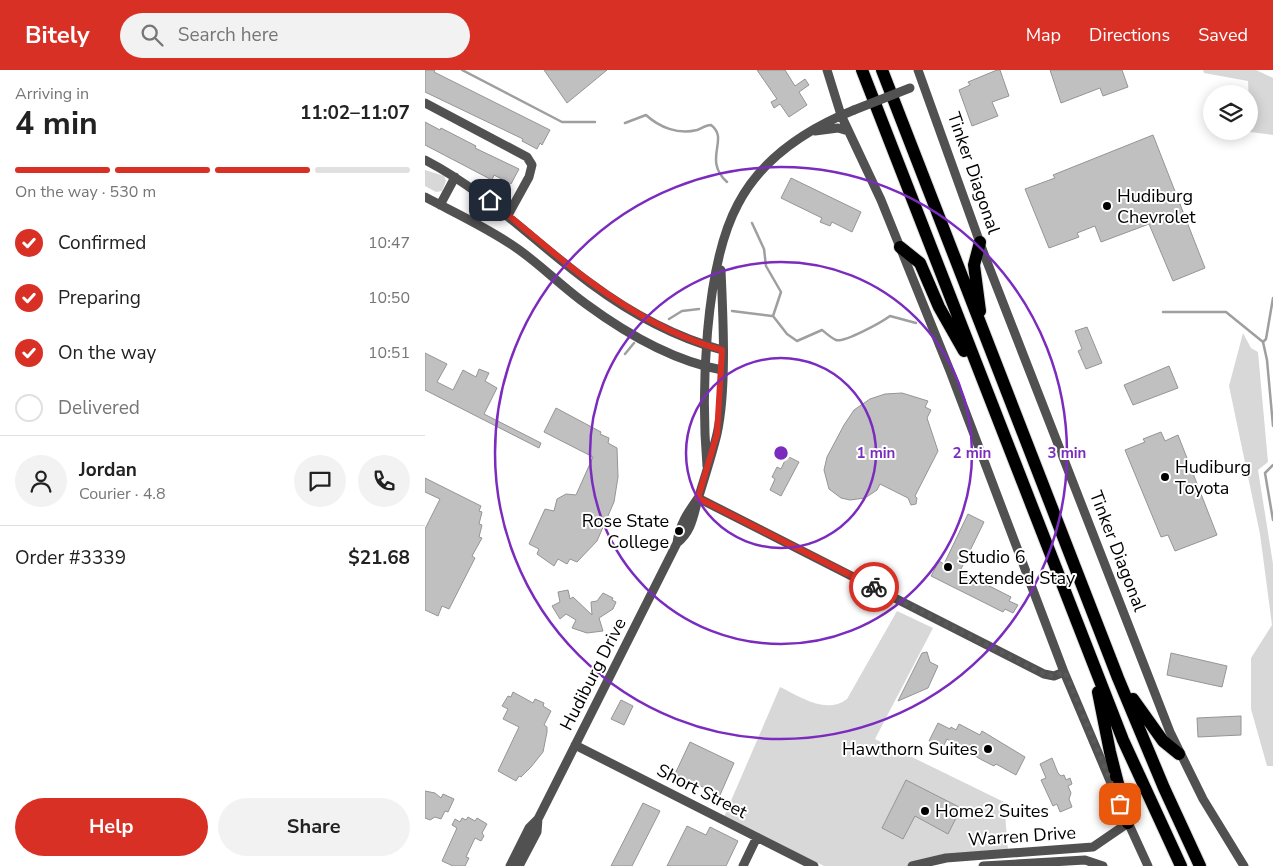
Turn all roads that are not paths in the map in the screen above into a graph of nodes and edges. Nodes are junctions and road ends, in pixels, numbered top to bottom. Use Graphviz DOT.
graph roads {
  1 [pos="827,70"];
  2 [pos="862,70"];
  3 [pos="882,70"];
  4 [pos="918,70"];
  5 [pos="924,83"];
  6 [pos="425,103"];
  7 [pos="841,115"];
  8 [pos="848,131"];
  9 [pos="810,132"];
  10 [pos="425,160"];
  11 [pos="455,176"];
  12 [pos="425,197"];
  13 [pos="440,205"];
  14 [pos="507,215"];
  15 [pos="980,242"];
  16 [pos="900,247"];
  17 [pos="720,256"];
  18 [pos="982,331"];
  19 [pos="707,346"];
  20 [pos="722,350"];
  21 [pos="707,367"];
  22 [pos="722,370"];
  23 [pos="985,388"];
  24 [pos="707,466"];
  25 [pos="698,498"];
  26 [pos="1090,656"];
  27 [pos="1065,672"];
  28 [pos="1118,678"];
  29 [pos="575,745"];
  30 [pos="1179,754"];
  31 [pos="538,819"];
  32 [pos="1129,823"];
  33 [pos="757,837"];
  34 [pos="510,866"];
  35 [pos="519,866"];
  36 [pos="743,866"];
  37 [pos="814,866"];
  38 [pos="912,866"];
  39 [pos="983,866"];
  40 [pos="1103,866"];
  41 [pos="1148,866"];
  42 [pos="1181,866"];
  43 [pos="1201,866"];
  44 [pos="1244,866"];
  1 -- 7 [label="street"];
  2 -- 23 [label="highway"];
  3 -- 18 [label="highway"];
  4 -- 5 [label="street, Tinker Diagonal"];
  5 -- 7 [label="street, Hudiburg Drive, bridge"];
  5 -- 15 [label="street, Tinker Diagonal"];
  6 -- 14 [label="street"];
  7 -- 8 [label="street"];
  7 -- 9 [label="street, Hudiburg Drive"];
  8 -- 9 [label="street"];
  8 -- 16 [label="street"];
  9 -- 17 [label="street, Hudiburg Drive"];
  10 -- 11 [label="street"];
  11 -- 13 [label="street"];
  11 -- 14 [label="street"];
  12 -- 13 [label="street"];
  13 -- 21 [label="street"];
  14 -- 19 [label="street"];
  15 -- 18 [label="highway"];
  15 -- 30 [label="street, Tinker Diagonal"];
  16 -- 23 [label="highway"];
  16 -- 27 [label="street"];
  17 -- 19 [label="street, Hudiburg Drive"];
  17 -- 20 [label="street, Hudiburg Drive"];
  18 -- 28 [label="highway"];
  19 -- 20 [label="street"];
  19 -- 21 [label="street, Hudiburg Drive"];
  20 -- 22 [label="street, Hudiburg Drive"];
  21 -- 22 [label="street"];
  21 -- 24 [label="street, Hudiburg Drive"];
  22 -- 24 [label="street, Hudiburg Drive"];
  23 -- 26 [label="highway"];
  24 -- 25 [label="street, Hudiburg Drive"];
  25 -- 27 [label="street"];
  25 -- 29 [label="street, Hudiburg Drive"];
  26 -- 32 [label="highway"];
  26 -- 42 [label="highway"];
  27 -- 32 [label="street"];
  28 -- 30 [label="highway"];
  28 -- 43 [label="highway"];
  29 -- 31 [label="street, Hudiburg Drive"];
  29 -- 33 [label="street, Short Street"];
  30 -- 44 [label="street, Tinker Diagonal"];
  31 -- 34 [label="street, Hudiburg Drive"];
  31 -- 35 [label="street, Hudiburg Drive"];
  32 -- 38 [label="street, Warren Drive"];
  32 -- 41 [label="street"];
  33 -- 36 [label="street"];
  33 -- 37 [label="street, Short Street"];
  39 -- 40 [label="street, Warren Drive"];
}
